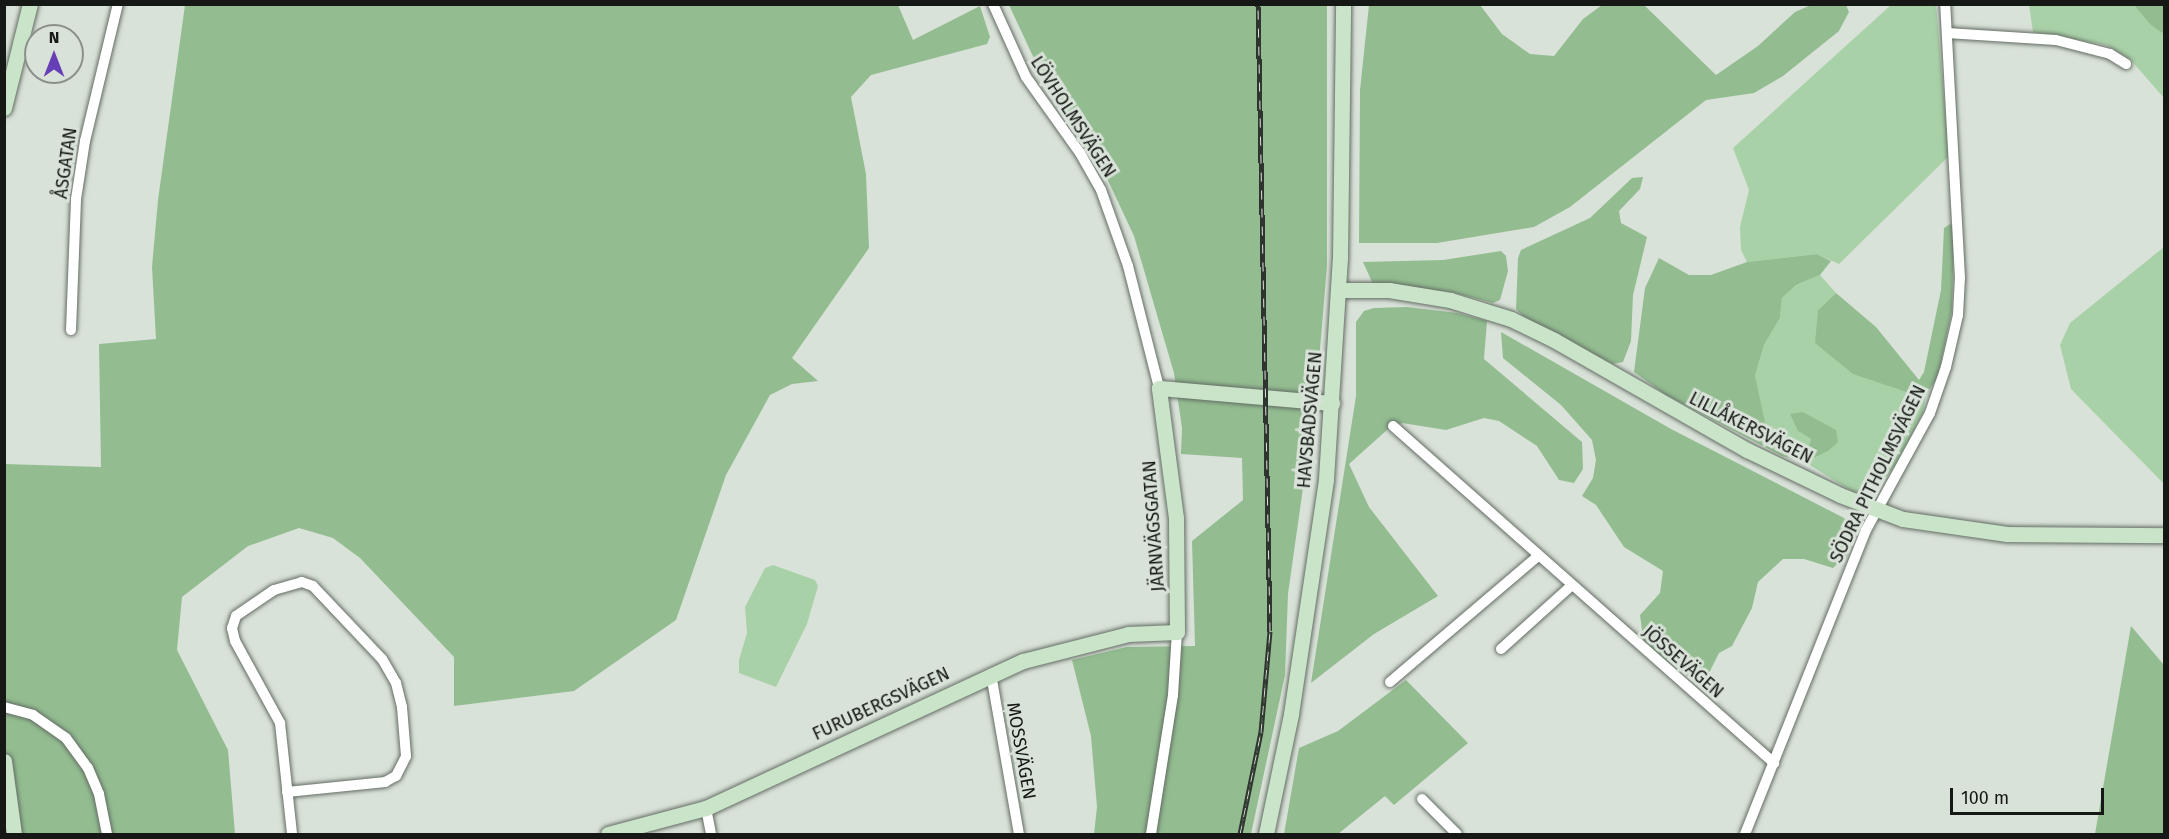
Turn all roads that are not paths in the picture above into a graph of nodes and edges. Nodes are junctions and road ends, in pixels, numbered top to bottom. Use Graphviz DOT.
graph roads {
  1 [pos="30,4"];
  2 [pos="118,4"];
  3 [pos="993,4"];
  4 [pos="1343,4"];
  5 [pos="1945,4"];
  6 [pos="1947,33"];
  7 [pos="2126,64"];
  8 [pos="4,108"];
  9 [pos="1339,290"];
  10 [pos="71,330"];
  11 [pos="1159,388"];
  12 [pos="1332,403"];
  13 [pos="1393,426"];
  14 [pos="1876,510"];
  15 [pos="2164,535"];
  16 [pos="1538,556"];
  17 [pos="1571,586"];
  18 [pos="1177,632"];
  19 [pos="1501,649"];
  20 [pos="991,674"];
  21 [pos="1390,682"];
  22 [pos="4,707"];
  23 [pos="4,761"];
  24 [pos="1774,763"];
  25 [pos="287,792"];
  26 [pos="1422,799"];
  27 [pos="706,808"];
  28 [pos="14,834"];
  29 [pos="107,834"];
  30 [pos="292,834"];
  31 [pos="608,834"];
  32 [pos="711,834"];
  33 [pos="1019,834"];
  34 [pos="1151,834"];
  35 [pos="1266,834"];
  36 [pos="1458,834"];
  37 [pos="1745,834"];
  1 -- 8 [label="street"];
  2 -- 10 [label="street, ÅSGATAN"];
  3 -- 11 [label="street, LÖVHOLMSVÄGEN"];
  4 -- 9 [label="street, HAVSBADSVÄGEN"];
  5 -- 6 [label="street, SÖDRA PITHOLMSVÄGEN"];
  6 -- 7 [label="street"];
  6 -- 14 [label="street, SÖDRA PITHOLMSVÄGEN"];
  9 -- 12 [label="street, HAVSBADSVÄGEN"];
  9 -- 14 [label="street, LILLÅKERSVÄGEN"];
  11 -- 12 [label="street"];
  11 -- 18 [label="street, JÄRNVÄGSGATAN"];
  12 -- 35 [label="street, HAVSBADSVÄGEN"];
  13 -- 16 [label="street, JÖSSEVÄGEN"];
  14 -- 15 [label="street, LILLÅKERSVÄGEN"];
  14 -- 24 [label="street, SÖDRA PITHOLMSVÄGEN"];
  16 -- 17 [label="street, JÖSSEVÄGEN"];
  16 -- 21 [label="street"];
  17 -- 19 [label="street"];
  17 -- 24 [label="street, JÖSSEVÄGEN"];
  18 -- 20 [label="street, FURUBERGSVÄGEN"];
  18 -- 34 [label="street, JÄRNVÄGSGATAN"];
  20 -- 27 [label="street, FURUBERGSVÄGEN"];
  20 -- 33 [label="street, MOSSVÄGEN"];
  22 -- 29 [label="street"];
  23 -- 28 [label="street"];
  24 -- 37 [label="street, SÖDRA PITHOLMSVÄGEN"];
  25 -- 25 [label="street"];
  25 -- 30 [label="street"];
  26 -- 36 [label="street"];
  27 -- 31 [label="street, FURUBERGSVÄGEN"];
  27 -- 32 [label="street"];
}
